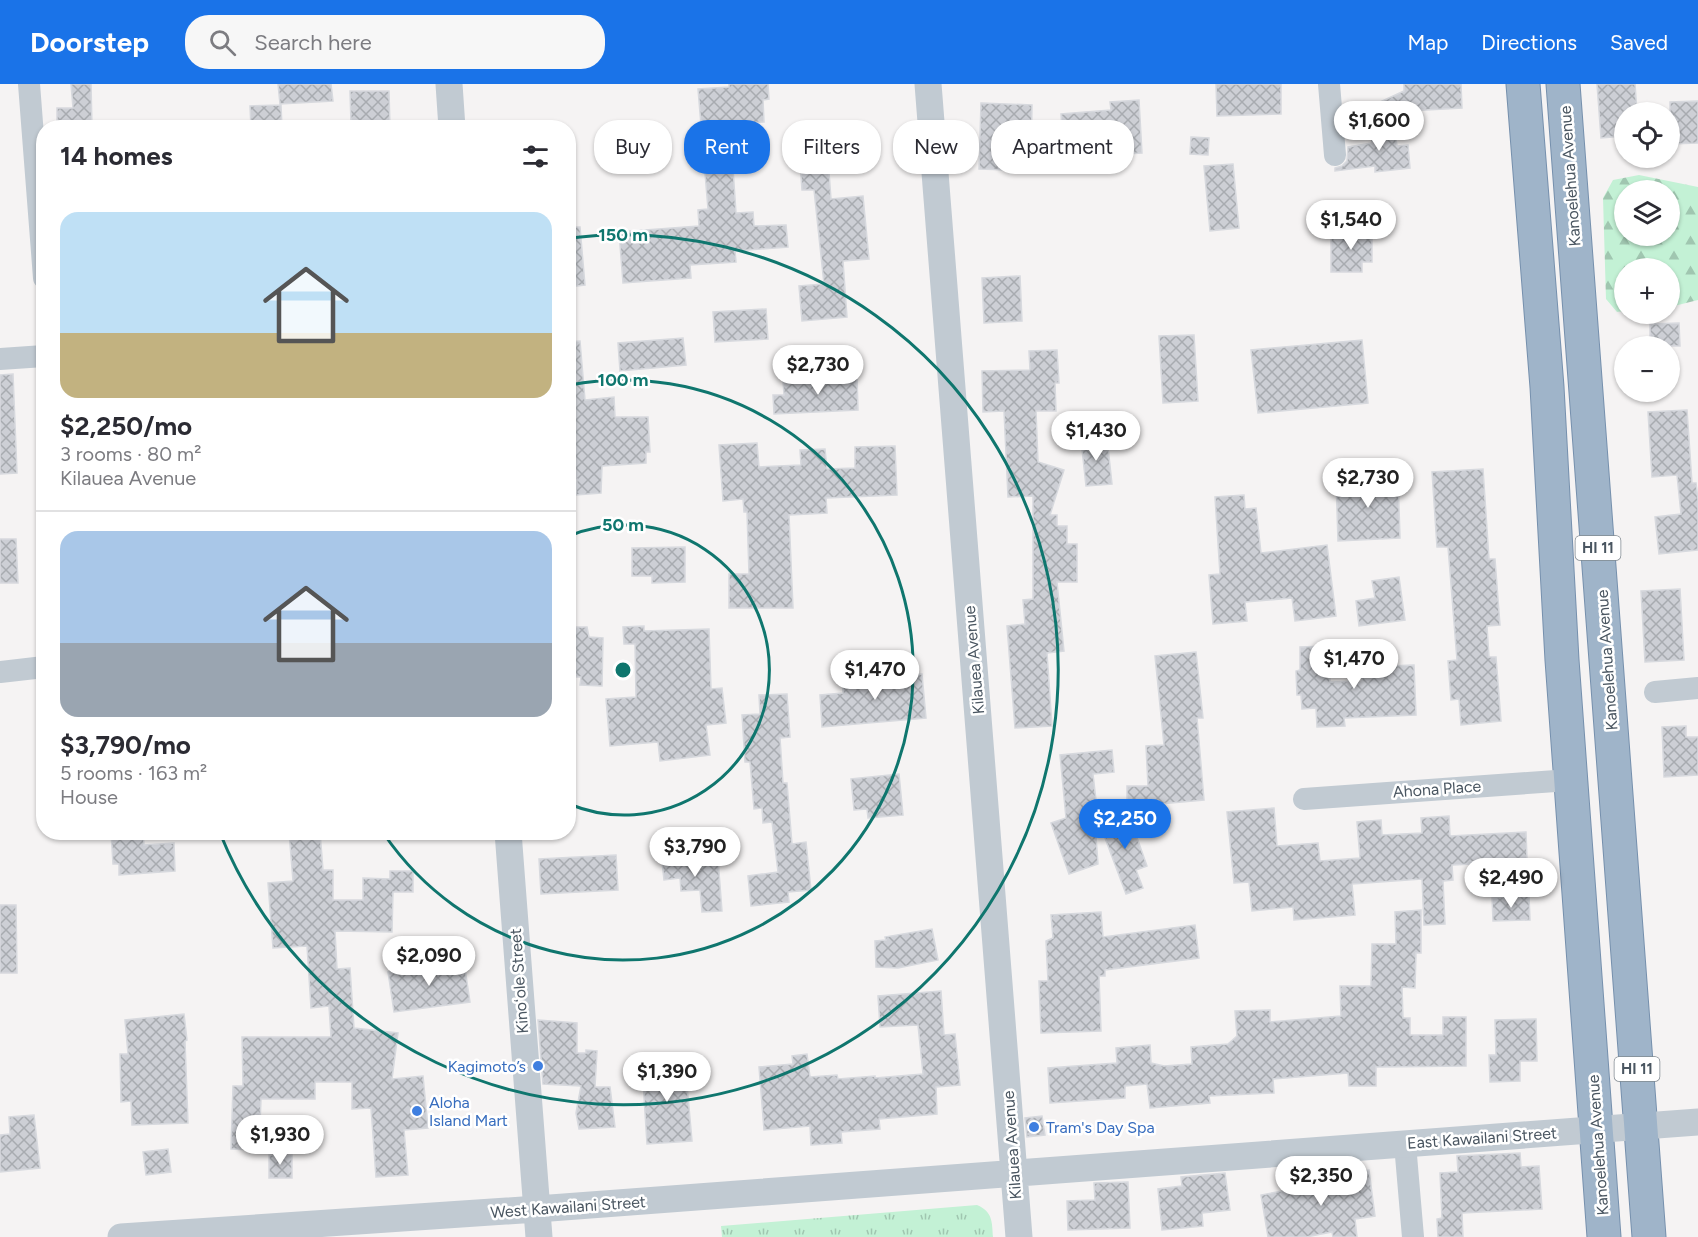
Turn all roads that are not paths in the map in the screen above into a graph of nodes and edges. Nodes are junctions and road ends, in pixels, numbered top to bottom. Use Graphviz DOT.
graph roads {
  1 [pos="29,84"];
  2 [pos="449,84"];
  3 [pos="928,84"];
  4 [pos="1329,84"];
  5 [pos="1523,84"];
  6 [pos="1563,84"];
  7 [pos="451,120"];
  8 [pos="1335,155"];
  9 [pos="36,175"];
  10 [pos="36,357"];
  11 [pos="0,359"];
  12 [pos="36,668"];
  13 [pos="0,672"];
  14 [pos="1698,688"];
  15 [pos="1655,692"];
  16 [pos="1570,780"];
  17 [pos="1304,799"];
  18 [pos="509,840"];
  19 [pos="1698,1122"];
  20 [pos="1641,1127"];
  21 [pos="1596,1129"];
  22 [pos="1405,1144"];
  23 [pos="1015,1173"];
  24 [pos="537,1209"];
  25 [pos="121,1237"];
  26 [pos="539,1237"];
  27 [pos="1019,1237"];
  28 [pos="1413,1237"];
  29 [pos="1604,1237"];
  30 [pos="1649,1237"];
  1 -- 9 [label="street"];
  2 -- 7 [label="street"];
  3 -- 23 [label="street, Kilauea Avenue"];
  4 -- 8 [label="street"];
  5 -- 16 [label="highway, Kanoelehua Avenue / HI 11"];
  6 -- 20 [label="highway, Kanoelehua Avenue / HI 11"];
  10 -- 11 [label="street"];
  12 -- 13 [label="street"];
  14 -- 15 [label="street"];
  16 -- 17 [label="street, Ahona Place"];
  16 -- 21 [label="highway, Kanoelehua Avenue / HI 11"];
  18 -- 24 [label="street, Kinoʻole Street"];
  19 -- 20 [label="street, East Kawailani Street"];
  20 -- 21 [label="street, East Kawailani Street"];
  20 -- 30 [label="highway, Kanoelehua Avenue / HI 11"];
  21 -- 22 [label="street, East Kawailani Street"];
  21 -- 29 [label="highway, Kanoelehua Avenue / HI 11"];
  22 -- 23 [label="street, East Kawailani Street"];
  22 -- 28 [label="street"];
  23 -- 24 [label="street, West Kawailani Street"];
  23 -- 27 [label="street, Kilauea Avenue"];
  24 -- 25 [label="street, West Kawailani Street"];
  24 -- 26 [label="street, Kinoʻole Street"];
}
